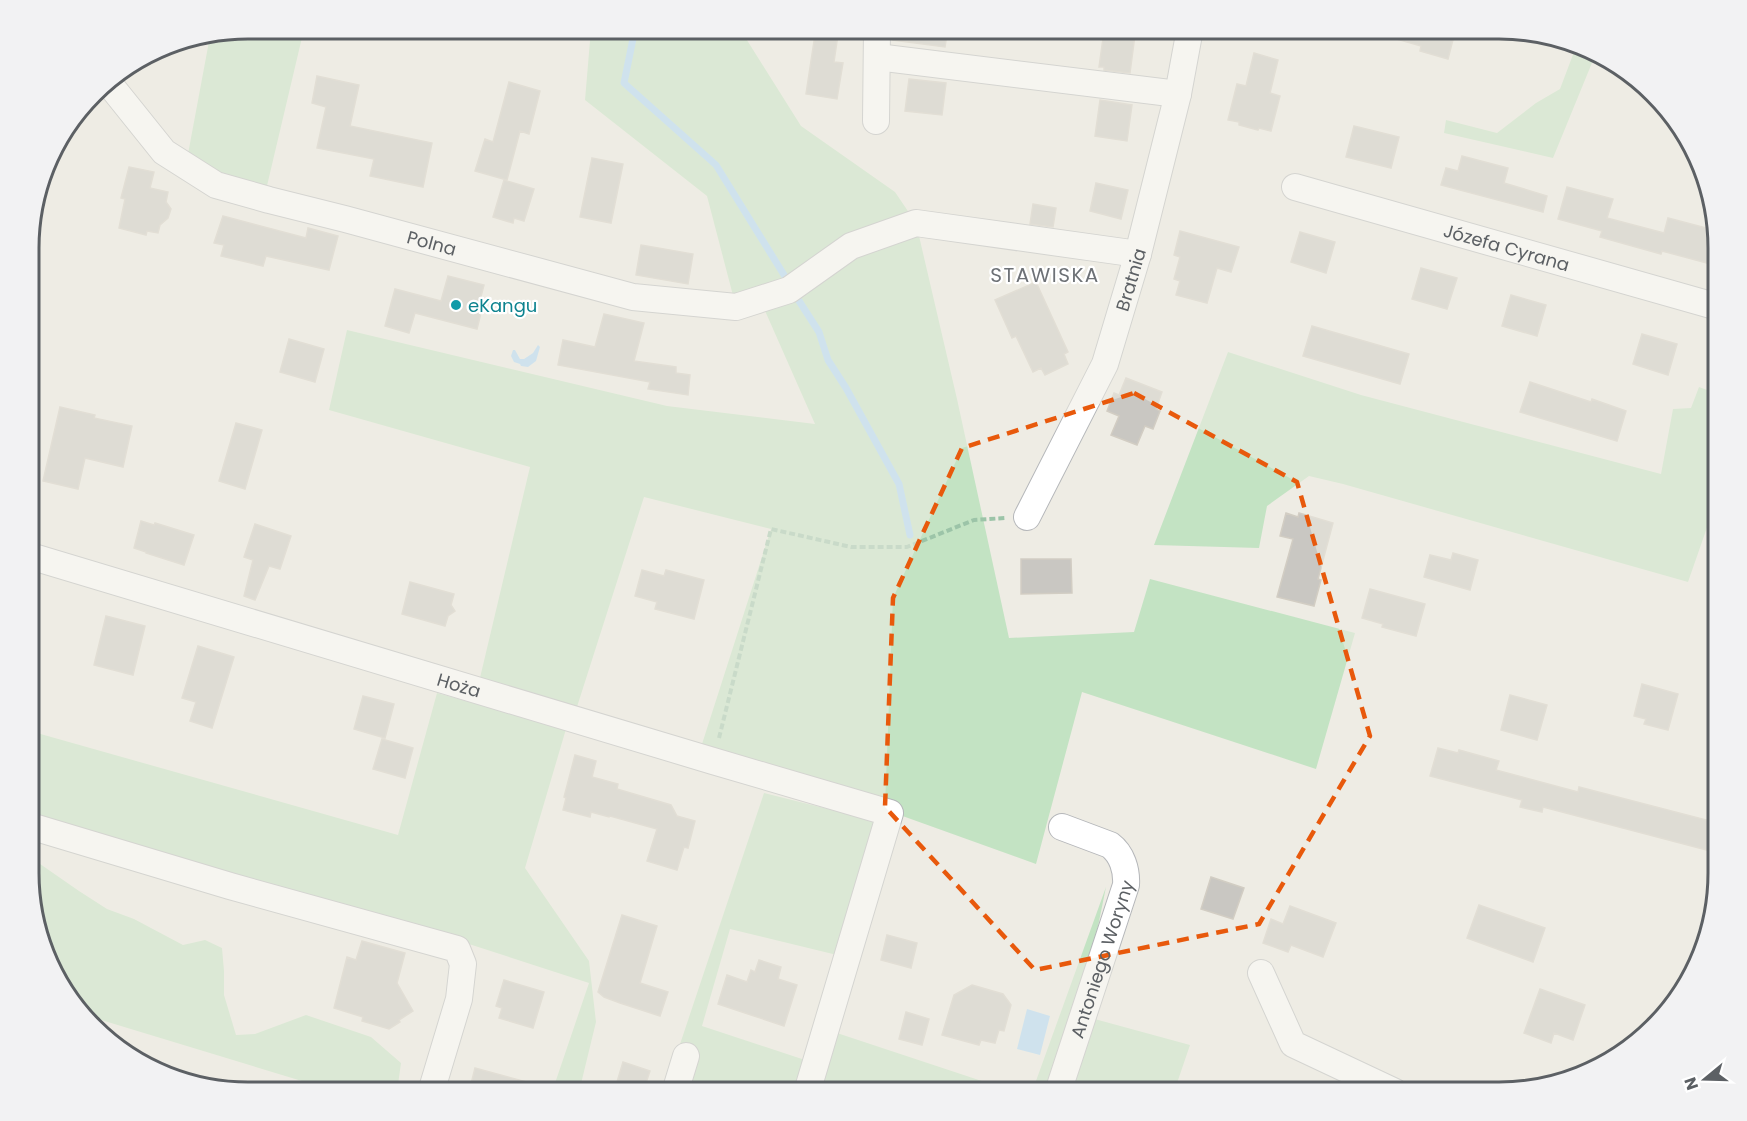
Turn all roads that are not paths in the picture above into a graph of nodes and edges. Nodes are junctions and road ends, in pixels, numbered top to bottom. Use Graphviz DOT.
graph roads {
  1 [pos="876,39"];
  2 [pos="1188,39"];
  3 [pos="877,57"];
  4 [pos="113,89"];
  5 [pos="1178,94"];
  6 [pos="876,121"];
  7 [pos="1295,187"];
  8 [pos="1138,254"];
  9 [pos="1708,304"];
  10 [pos="1027,517"];
  11 [pos="39,559"];
  12 [pos="1062,827"];
  13 [pos="39,829"];
  14 [pos="1261,973"];
  15 [pos="686,1056"];
  16 [pos="433,1082"];
  17 [pos="678,1082"];
  18 [pos="810,1082"];
  19 [pos="1061,1082"];
  20 [pos="1374,1082"];
  1 -- 3 [label="street"];
  2 -- 5 [label="street, Bratnia"];
  3 -- 5 [label="street"];
  3 -- 6 [label="street"];
  4 -- 8 [label="street, Polna"];
  5 -- 8 [label="street, Bratnia"];
  7 -- 9 [label="street, Józefa Cyrana"];
  8 -- 10 [label="street, Bratnia"];
  11 -- 18 [label="street, Hoża"];
  12 -- 19 [label="street, Antoniego Woryny"];
  13 -- 16 [label="street"];
  14 -- 20 [label="street"];
  15 -- 17 [label="street"];
}
